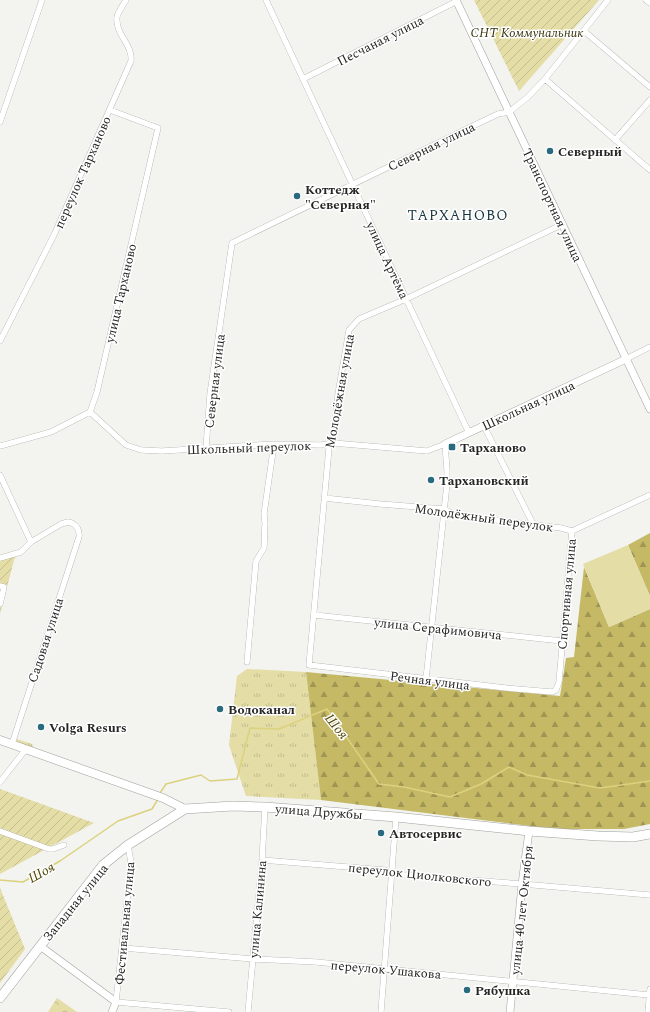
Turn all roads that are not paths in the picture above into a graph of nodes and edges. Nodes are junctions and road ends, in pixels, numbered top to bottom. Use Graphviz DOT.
graph roads {
  1 [pos="42,0"];
  2 [pos="126,0"];
  3 [pos="266,0"];
  4 [pos="608,0"];
  5 [pos="646,0"];
  6 [pos="456,1"];
  7 [pos="650,3"];
  8 [pos="584,31"];
  9 [pos="303,79"];
  10 [pos="545,79"];
  11 [pos="650,87"];
  12 [pos="650,100"];
  13 [pos="110,110"];
  14 [pos="509,112"];
  15 [pos="0,122"];
  16 [pos="616,140"];
  17 [pos="650,170"];
  18 [pos="352,185"];
  19 [pos="563,224"];
  20 [pos="406,299"];
  21 [pos="0,341"];
  22 [pos="650,347"];
  23 [pos="626,359"];
  24 [pos="650,409"];
  25 [pos="90,412"];
  26 [pos="484,426"];
  27 [pos="469,433"];
  28 [pos="333,443"];
  29 [pos="274,444"];
  30 [pos="445,444"];
  31 [pos="0,446"];
  32 [pos="206,448"];
  33 [pos="0,476"];
  34 [pos="650,495"];
  35 [pos="324,498"];
  36 [pos="444,509"];
  37 [pos="533,524"];
  38 [pos="572,531"];
  39 [pos="31,542"];
  40 [pos="0,558"];
  41 [pos="0,586"];
  42 [pos="0,604"];
  43 [pos="314,615"];
  44 [pos="431,627"];
  45 [pos="562,641"];
  46 [pos="247,662"];
  47 [pos="309,665"];
  48 [pos="426,679"];
  49 [pos="552,692"];
  50 [pos="0,740"];
  51 [pos="12,744"];
  52 [pos="26,749"];
  53 [pos="0,782"];
  54 [pos="265,807"];
  55 [pos="185,809"];
  56 [pos="396,817"];
  57 [pos="0,831"];
  58 [pos="529,831"];
  59 [pos="650,834"];
  60 [pos="64,845"];
  61 [pos="128,845"];
  62 [pos="262,860"];
  63 [pos="392,874"];
  64 [pos="522,884"];
  65 [pos="650,895"];
  66 [pos="40,946"];
  67 [pos="123,948"];
  68 [pos="253,959"];
  69 [pos="384,970"];
  70 [pos="513,982"];
  71 [pos="650,988"];
  72 [pos="649,995"];
  73 [pos="0,998"];
  74 [pos="116,1002"];
  75 [pos="112,1012"];
  76 [pos="117,1012"];
  77 [pos="229,1012"];
  78 [pos="248,1012"];
  79 [pos="381,1012"];
  80 [pos="510,1012"];
  81 [pos="648,1012"];
  1 -- 15 [label="street"];
  2 -- 13 [label="street, переулок Тарханово"];
  3 -- 9 [label="street, улица Артёма"];
  4 -- 8 [label="street, Северная улица"];
  5 -- 7 [label="street"];
  6 -- 9 [label="street, Песчаная улица"];
  6 -- 14 [label="street, Транспортная улица"];
  8 -- 10 [label="street, Северная улица"];
  8 -- 11 [label="street"];
  9 -- 18 [label="street, улица Артёма"];
  10 -- 14 [label="street, Северная улица"];
  10 -- 16 [label="street"];
  12 -- 16 [label="street"];
  13 -- 21 [label="street, переулок Тарханово"];
  13 -- 25 [label="street, улица Тарханово"];
  14 -- 18 [label="street, Северная улица"];
  14 -- 19 [label="street, Транспортная улица"];
  16 -- 17 [label="street"];
  18 -- 20 [label="street, улица Артёма"];
  18 -- 32 [label="street, Северная улица"];
  19 -- 20 [label="street, Молодёжная улица"];
  19 -- 23 [label="street, Транспортная улица"];
  20 -- 27 [label="street, улица Артёма"];
  20 -- 28 [label="street, Молодёжная улица"];
  22 -- 23 [label="street, Школьная улица"];
  23 -- 24 [label="street, Транспортная улица"];
  23 -- 26 [label="street, Школьная улица"];
  25 -- 31 [label="street"];
  25 -- 32 [label="street, Школьный переулок"];
  26 -- 27 [label="street, Школьная улица"];
  26 -- 37 [label="street"];
  27 -- 30 [label="street, Школьная улица"];
  28 -- 29 [label="street, Школьный переулок"];
  28 -- 30 [label="street, Школьный переулок"];
  28 -- 35 [label="street, Молодёжная улица"];
  29 -- 32 [label="street, Школьный переулок"];
  29 -- 46 [label="street"];
  30 -- 36 [label="street"];
  33 -- 39 [label="street"];
  34 -- 38 [label="street, Спортивная улица"];
  35 -- 36 [label="street, Молодёжный переулок"];
  35 -- 43 [label="street, Молодёжная улица"];
  36 -- 37 [label="street, Молодёжный переулок"];
  36 -- 44 [label="street"];
  37 -- 38 [label="street, Молодёжный переулок"];
  38 -- 45 [label="street, Спортивная улица"];
  39 -- 40 [label="street"];
  39 -- 51 [label="street, Садовая улица"];
  41 -- 42 [label="street"];
  43 -- 44 [label="street, улица Серафимовича"];
  43 -- 47 [label="street, Молодёжная улица"];
  44 -- 45 [label="street, улица Серафимовича"];
  44 -- 48 [label="street"];
  45 -- 49 [label="street, Спортивная улица"];
  47 -- 48 [label="street, Речная улица"];
  48 -- 49 [label="street, Речная улица"];
  50 -- 51 [label="main road, улица Дружбы"];
  51 -- 52 [label="main road, улица Дружбы"];
  52 -- 53 [label="street"];
  52 -- 55 [label="main road, улица Дружбы"];
  54 -- 55 [label="main road, улица Дружбы"];
  54 -- 56 [label="main road, улица Дружбы"];
  54 -- 62 [label="street, улица Калинина"];
  55 -- 61 [label="main road, Западная улица"];
  56 -- 58 [label="main road, улица Дружбы"];
  56 -- 63 [label="street"];
  57 -- 60 [label="street"];
  58 -- 59 [label="main road, улица Дружбы"];
  58 -- 64 [label="street, улица 40 лет Октября"];
  61 -- 66 [label="main road, Западная улица"];
  61 -- 67 [label="street, Фестивальная улица"];
  62 -- 63 [label="street, переулок Циолковского"];
  62 -- 68 [label="street, улица Калинина"];
  63 -- 64 [label="street, переулок Циолковского"];
  63 -- 69 [label="street"];
  64 -- 65 [label="street, переулок Циолковского"];
  64 -- 70 [label="street, улица 40 лет Октября"];
  66 -- 73 [label="main road, Западная улица"];
  66 -- 74 [label="street"];
  67 -- 68 [label="street, переулок Ушакова"];
  67 -- 74 [label="street, Фестивальная улица"];
  68 -- 69 [label="street, переулок Ушакова"];
  68 -- 78 [label="street, улица Калинина"];
  69 -- 70 [label="street, переулок Ушакова"];
  69 -- 79 [label="street"];
  70 -- 72 [label="street, переулок Ушакова"];
  70 -- 80 [label="street, улица 40 лет Октября"];
  71 -- 72 [label="street"];
  72 -- 81 [label="street"];
  74 -- 75 [label="street, Фестивальная улица"];
  74 -- 76 [label="street, Фестивальная улица"];
  74 -- 77 [label="street"];
}
